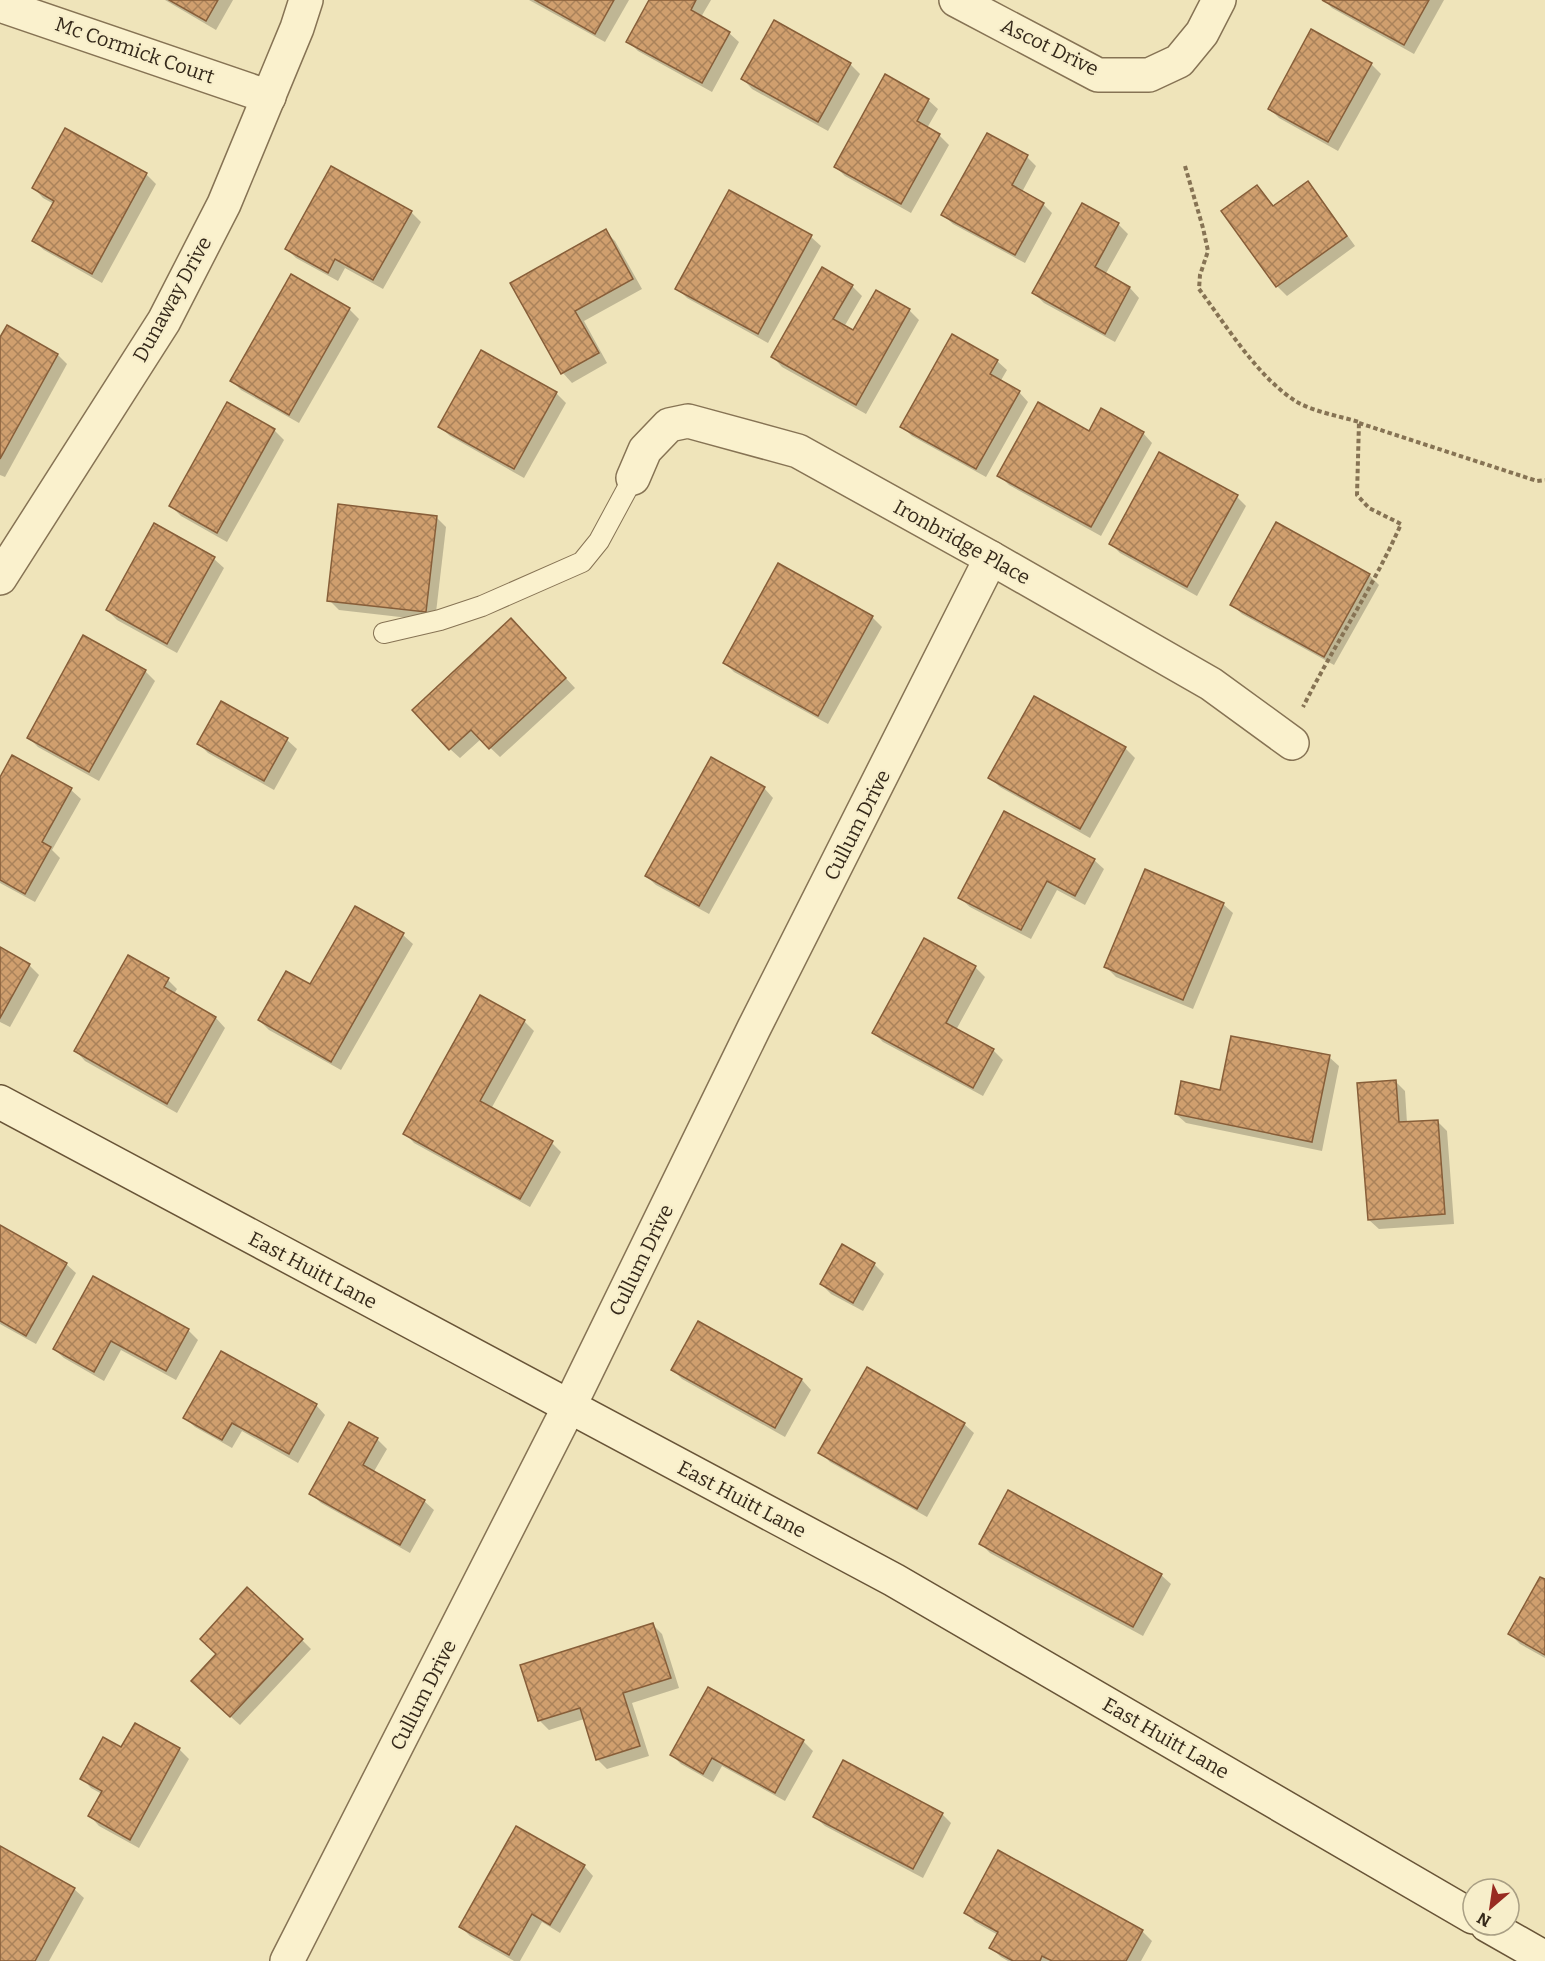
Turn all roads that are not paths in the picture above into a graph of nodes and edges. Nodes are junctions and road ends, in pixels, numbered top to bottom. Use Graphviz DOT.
graph roads {
  1 [pos="306,0"];
  2 [pos="956,0"];
  3 [pos="1220,0"];
  4 [pos="0,5"];
  5 [pos="269,97"];
  6 [pos="633,478"];
  7 [pos="991,558"];
  8 [pos="4,564"];
  9 [pos="384,633"];
  10 [pos="1292,743"];
  11 [pos="0,1102"];
  12 [pos="569,1407"];
  13 [pos="1461,1910"];
  14 [pos="1508,1937"];
  15 [pos="1545,1958"];
  16 [pos="287,1961"];
  1 -- 5 [label="street, Dunaway Drive"];
  2 -- 3 [label="street, Ascot Drive"];
  4 -- 5 [label="street, Mc Cormick Court"];
  5 -- 8 [label="street, Dunaway Drive"];
  6 -- 7 [label="street, Ironbridge Place"];
  6 -- 9 [label="lane"];
  7 -- 10 [label="street, Ironbridge Place"];
  7 -- 12 [label="street, Cullum Drive"];
  11 -- 12 [label="street, East Huitt Lane"];
  12 -- 13 [label="street, East Huitt Lane"];
  12 -- 16 [label="street, Cullum Drive"];
  14 -- 15 [label="street"];
}
